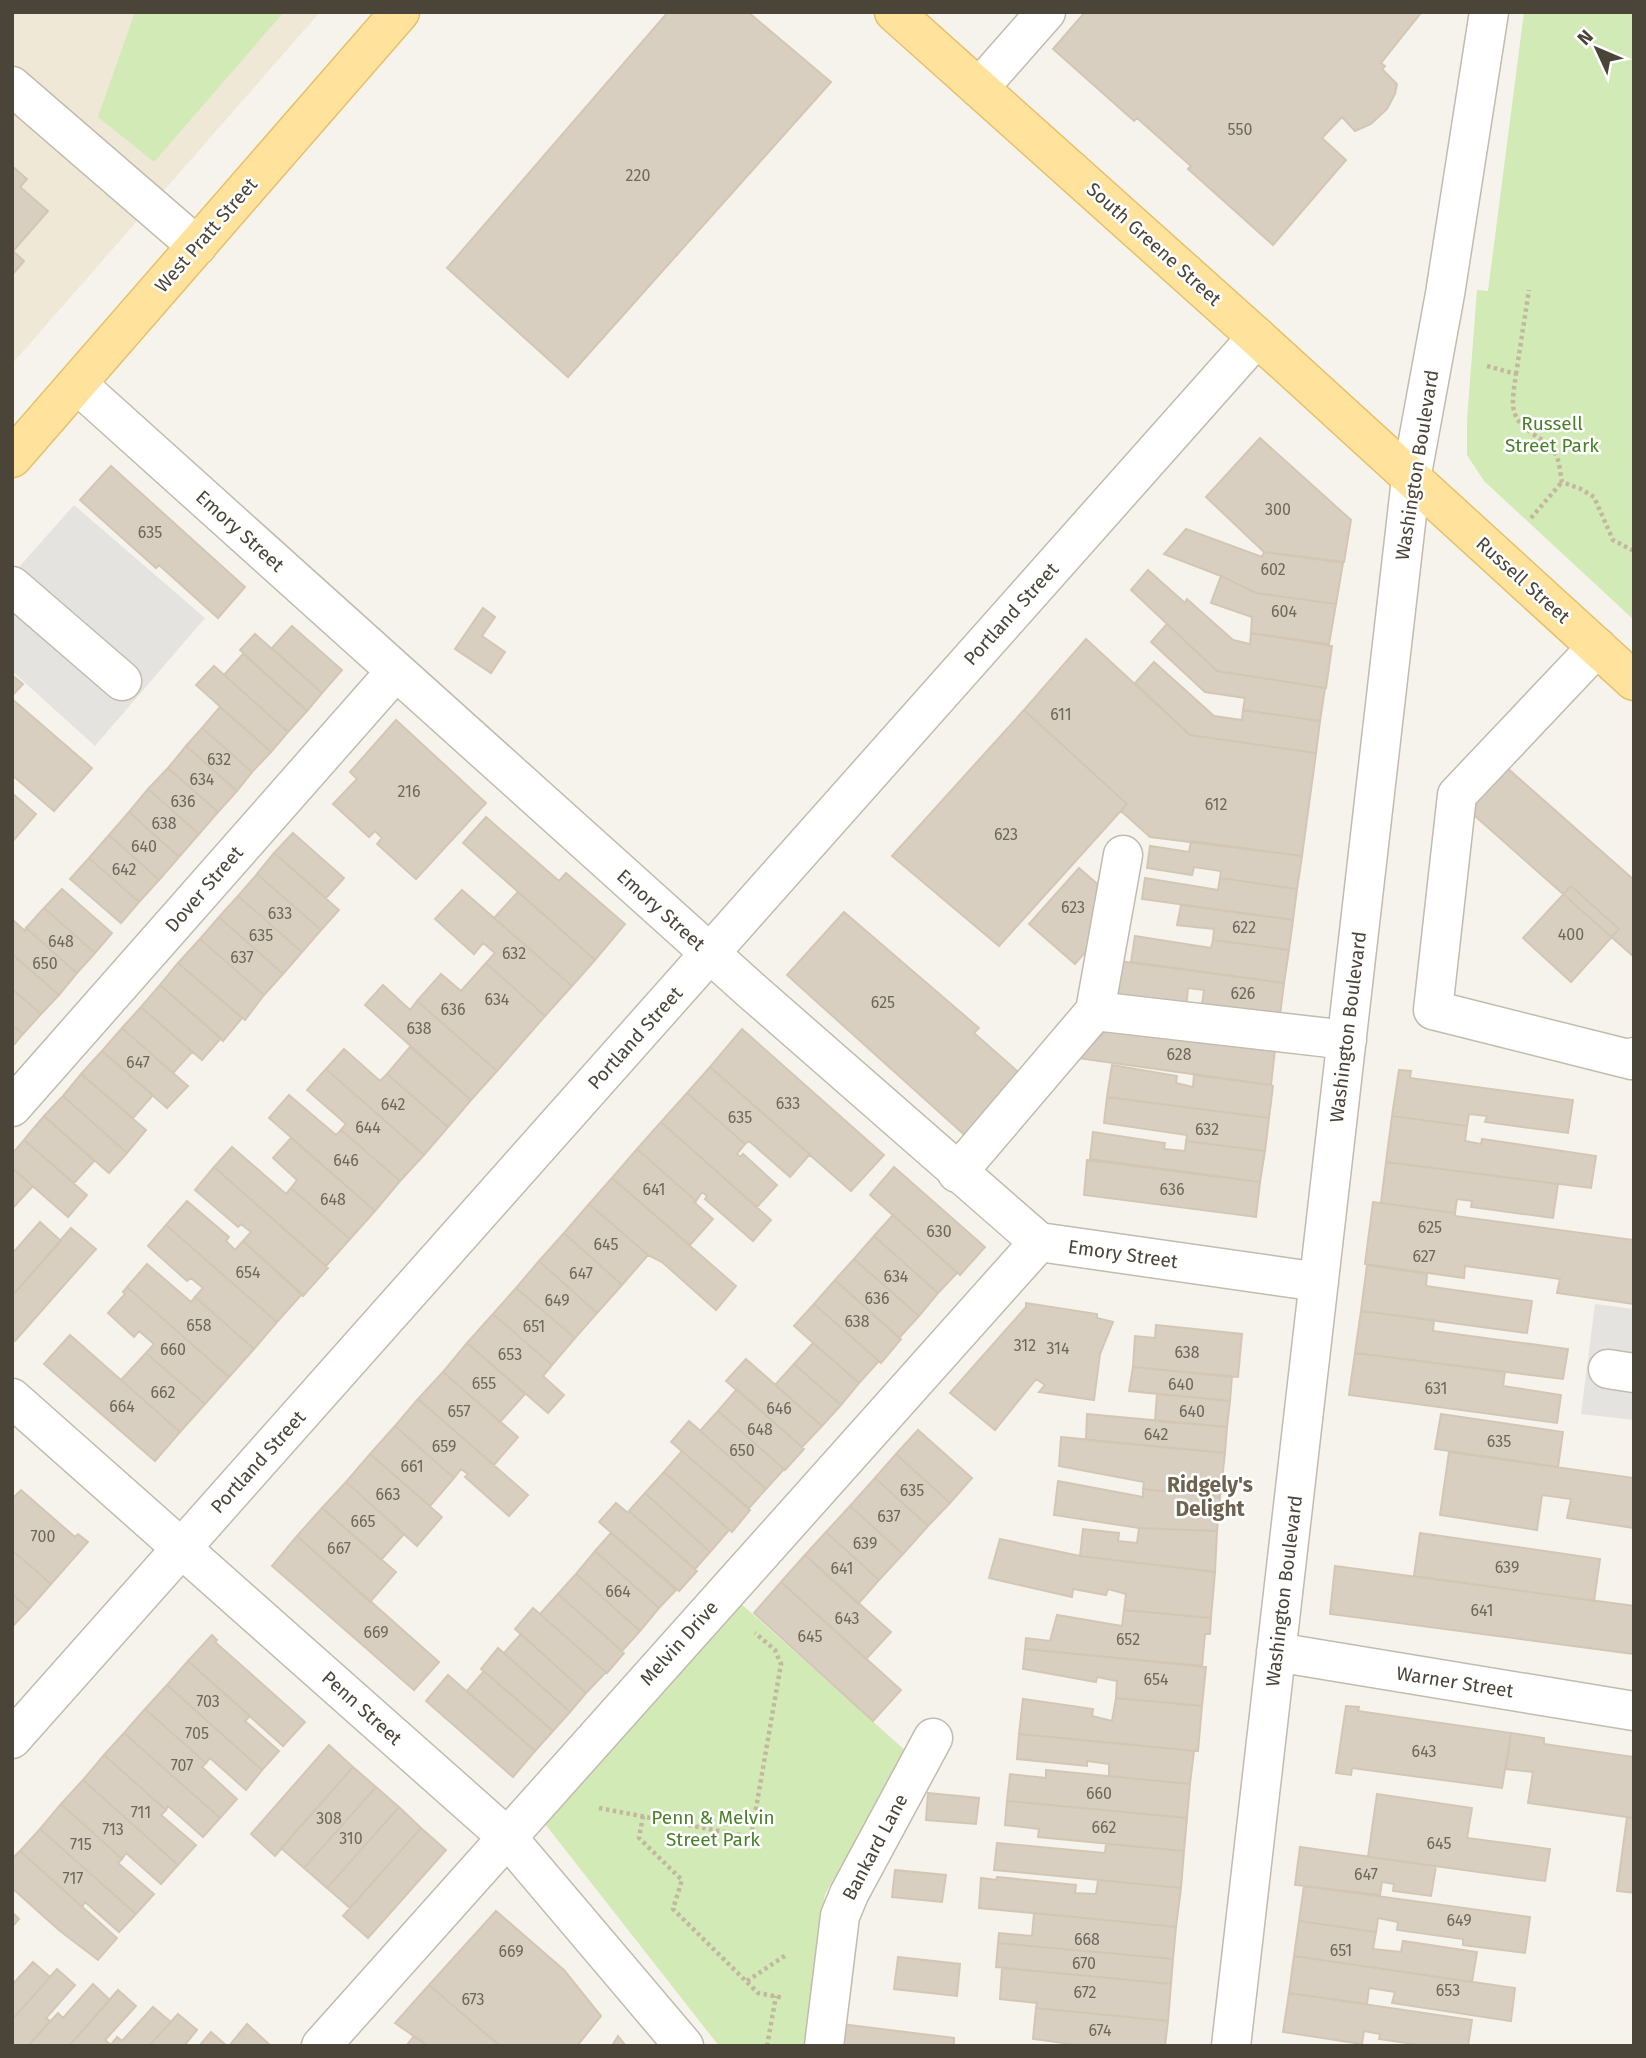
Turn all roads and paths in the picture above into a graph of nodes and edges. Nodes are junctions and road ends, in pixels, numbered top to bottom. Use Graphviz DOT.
graph roads {
  1 [pos="400,12"];
  2 [pos="894,12"];
  3 [pos="1046,12"];
  4 [pos="1489,12"];
  5 [pos="12,86"];
  6 [pos="979,88"];
  7 [pos="197,246"];
  8 [pos="1529,290"];
  9 [pos="1257,337"];
  10 [pos="1487,366"];
  11 [pos="1516,374"];
  12 [pos="77,384"];
  13 [pos="12,458"];
  14 [pos="1411,479"];
  15 [pos="1562,482"];
  16 [pos="1531,518"];
  17 [pos="1634,551"];
  18 [pos="12,586"];
  19 [pos="1597,648"];
  20 [pos="396,671"];
  21 [pos="122,681"];
  22 [pos="1634,681"];
  23 [pos="1123,855"];
  24 [pos="710,953"];
  25 [pos="1095,1011"];
  26 [pos="1347,1040"];
  27 [pos="1634,1057"];
  28 [pos="12,1107"];
  29 [pos="957,1172"];
  30 [pos="1039,1242"];
  31 [pos="1320,1282"];
  32 [pos="12,1398"];
  33 [pos="182,1548"];
  34 [pos="750,1628"];
  35 [pos="1276,1652"];
  36 [pos="1634,1711"];
  37 [pos="933,1738"];
  38 [pos="12,1739"];
  39 [pos="593,1807"];
  40 [pos="643,1816"];
  41 [pos="506,1836"];
  42 [pos="793,1951"];
  43 [pos="747,1981"];
  44 [pos="776,1996"];
  45 [pos="795,2000"];
  46 [pos="321,2046"];
  47 [pos="684,2046"];
  48 [pos="767,2046"];
  49 [pos="824,2046"];
  50 [pos="1231,2046"];
  1 -- 7 [label="main road, West Pratt Street"];
  2 -- 6 [label="main road, South Greene Street"];
  3 -- 6 [label="street"];
  4 -- 14 [label="street, Washington Boulevard"];
  5 -- 7 [label="street"];
  6 -- 9 [label="main road, South Greene Street"];
  7 -- 12 [label="main road, West Pratt Street"];
  8 -- 11 [label="path"];
  9 -- 14 [label="main road, South Greene Street"];
  9 -- 24 [label="street, Portland Street"];
  10 -- 11 [label="path"];
  11 -- 15 [label="path"];
  12 -- 13 [label="main road, West Pratt Street"];
  12 -- 20 [label="street, Emory Street"];
  14 -- 19 [label="main road, Russell Street"];
  14 -- 26 [label="street, Washington Boulevard"];
  15 -- 16 [label="path"];
  15 -- 17 [label="path"];
  18 -- 21 [label="street"];
  19 -- 22 [label="main road, Russell Street"];
  19 -- 27 [label="street"];
  20 -- 24 [label="street, Emory Street"];
  20 -- 28 [label="street, Dover Street"];
  23 -- 25 [label="street"];
  24 -- 29 [label="street, Emory Street"];
  24 -- 33 [label="street, Portland Street"];
  25 -- 26 [label="street"];
  25 -- 29 [label="street"];
  26 -- 31 [label="street, Washington Boulevard"];
  29 -- 30 [label="street, Emory Street"];
  30 -- 31 [label="street, Emory Street"];
  30 -- 41 [label="street, Melvin Drive"];
  31 -- 35 [label="street, Washington Boulevard"];
  32 -- 33 [label="street, Penn Street"];
  33 -- 38 [label="street, Portland Street"];
  33 -- 41 [label="street, Penn Street"];
  34 -- 40 [label="path"];
  35 -- 36 [label="street, Warner Street"];
  35 -- 50 [label="street, Washington Boulevard"];
  37 -- 49 [label="street, Bankard Lane"];
  39 -- 40 [label="path"];
  40 -- 43 [label="path"];
  41 -- 46 [label="street, Melvin Drive"];
  41 -- 47 [label="street, Penn Street"];
  42 -- 43 [label="path"];
  43 -- 44 [label="path"];
  44 -- 45 [label="path"];
  44 -- 48 [label="path"];
}
